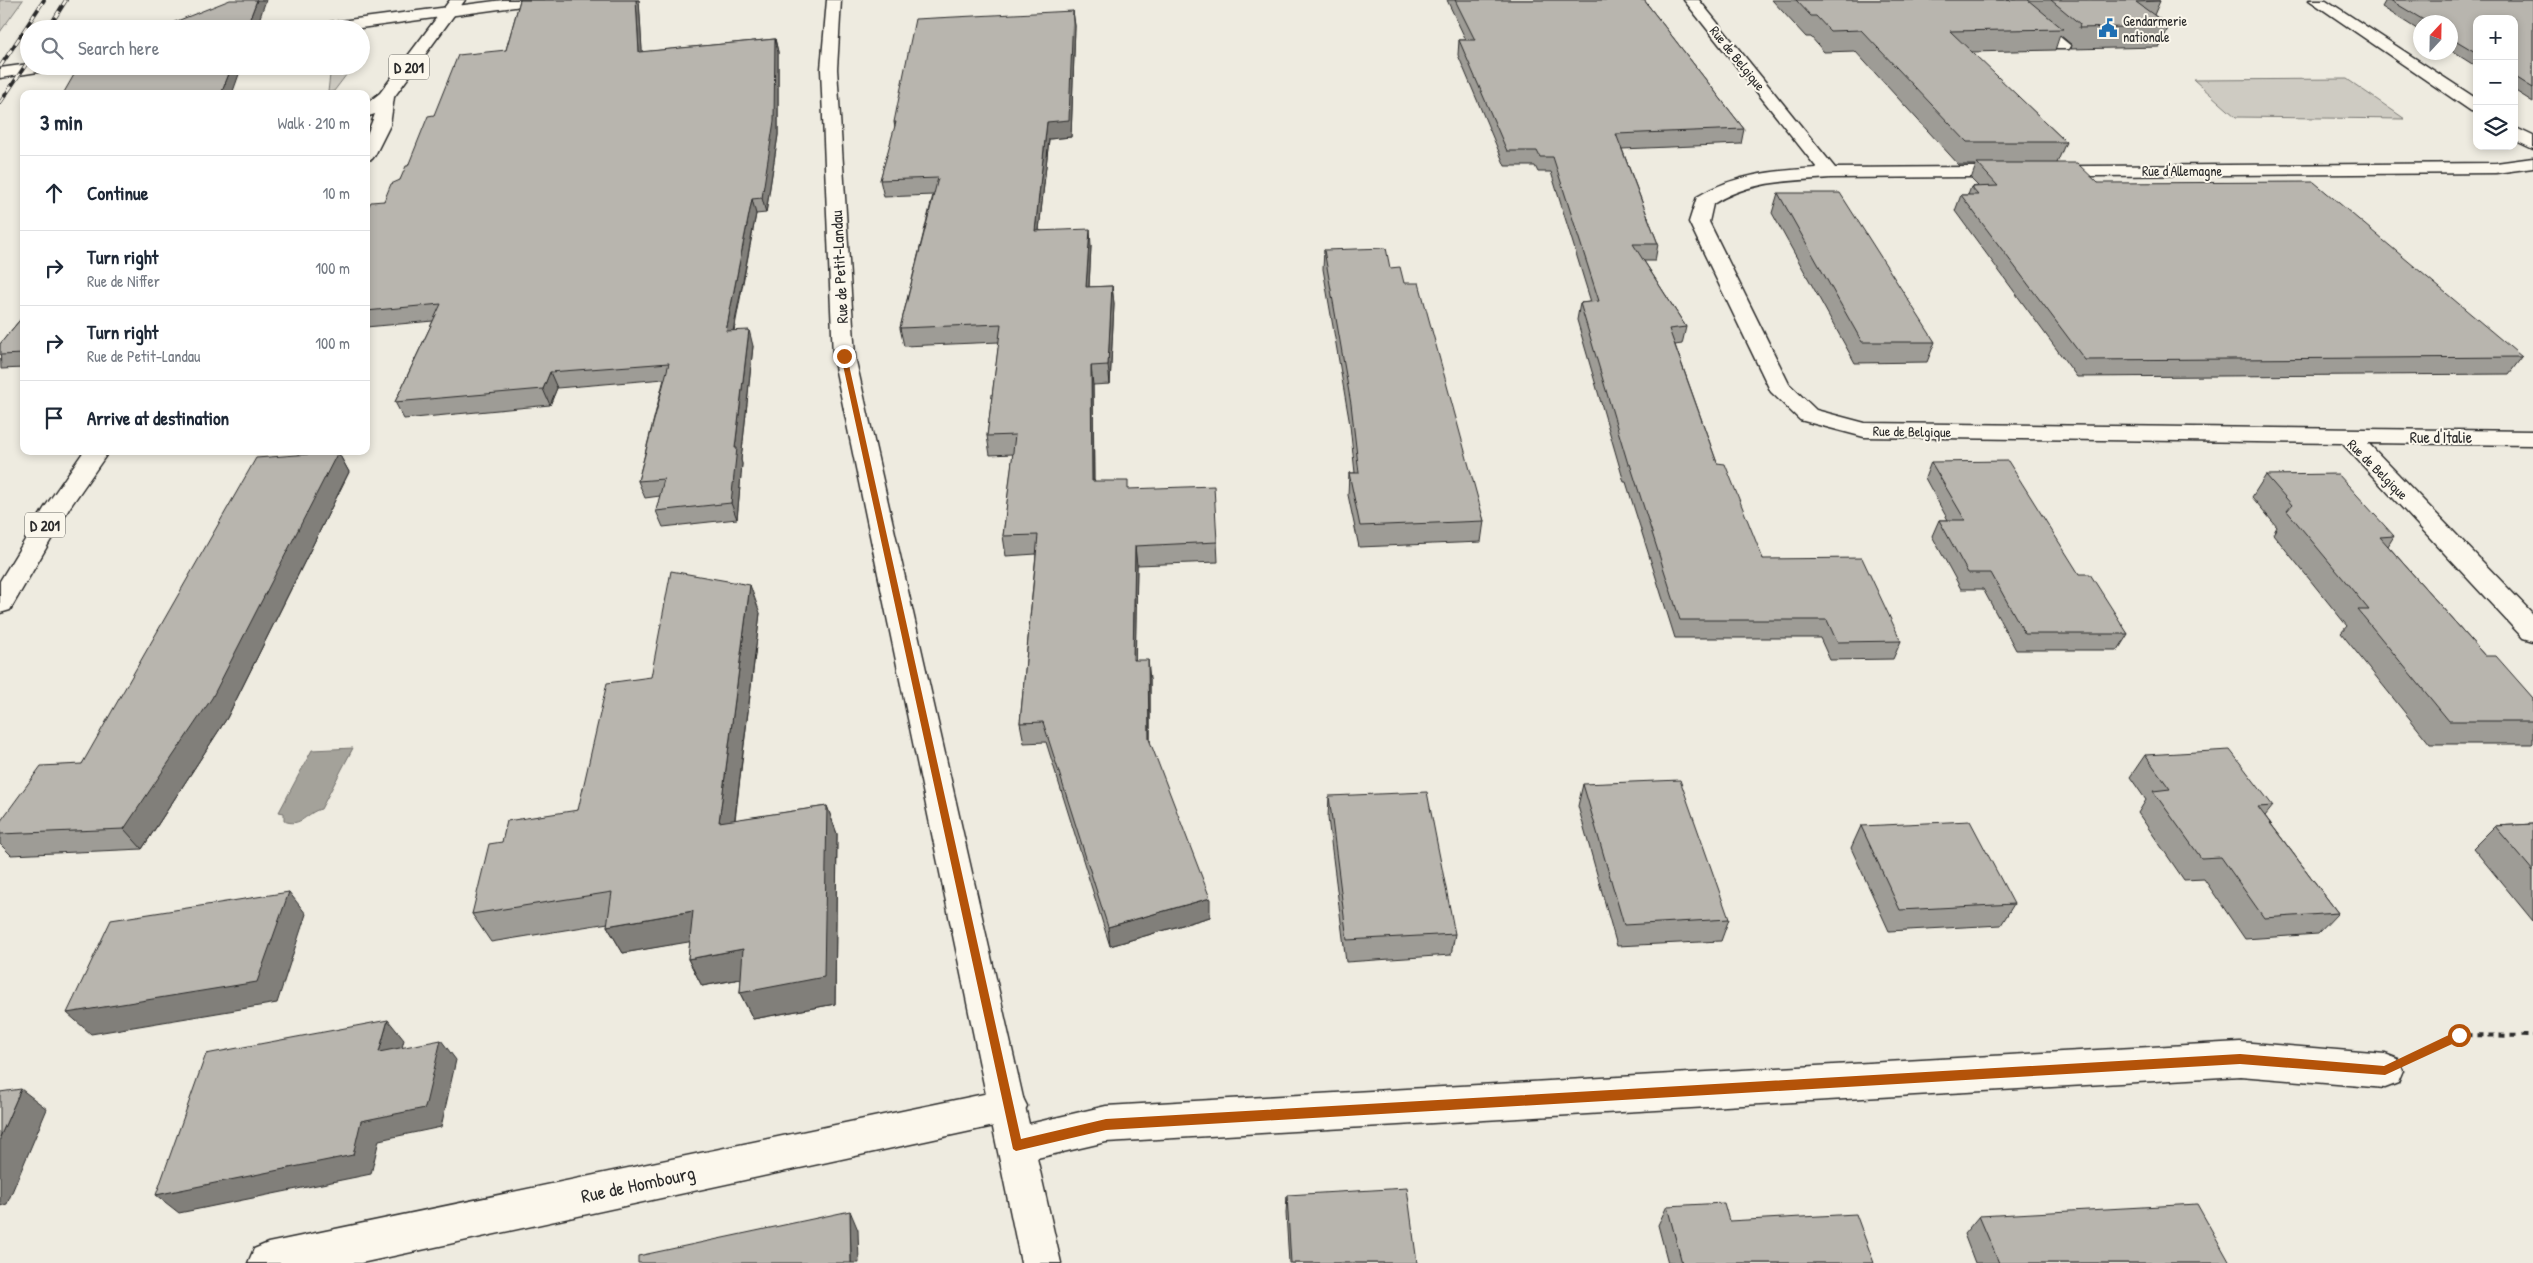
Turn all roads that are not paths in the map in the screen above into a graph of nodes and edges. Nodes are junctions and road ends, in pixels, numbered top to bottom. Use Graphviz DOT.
graph roads {
  1 [pos="536,0"];
  2 [pos="834,0"];
  3 [pos="1692,0"];
  4 [pos="2006,0"];
  5 [pos="2316,0"];
  6 [pos="455,6"];
  7 [pos="370,20"];
  8 [pos="2063,46"];
  9 [pos="20,70"];
  10 [pos="0,73"];
  11 [pos="386,97"];
  12 [pos="2474,105"];
  13 [pos="370,109"];
  14 [pos="2518,135"];
  15 [pos="2533,144"];
  16 [pos="370,147"];
  17 [pos="2533,163"];
  18 [pos="1830,173"];
  19 [pos="2348,436"];
  20 [pos="2533,438"];
  21 [pos="95,455"];
  22 [pos="0,604"];
  23 [pos="2533,631"];
  24 [pos="2385,1070"];
  25 [pos="1008,1106"];
  26 [pos="1016,1145"];
  27 [pos="268,1263"];
  28 [pos="1041,1263"];
  1 -- 6 [label="street"];
  2 -- 25 [label="street, Rue de Petit-Landau"];
  3 -- 18 [label="street, Rue de Belgique"];
  4 -- 8 [label="street"];
  5 -- 12 [label="street"];
  6 -- 7 [label="street"];
  6 -- 11 [label="street, D 201"];
  9 -- 10 [label="street"];
  11 -- 13 [label="street, D 201"];
  11 -- 16 [label="street, D 201"];
  14 -- 15 [label="street"];
  17 -- 18 [label="street, Rue d'Allemagne"];
  18 -- 19 [label="street, Rue de Belgique"];
  19 -- 20 [label="street, Rue d'Italie"];
  19 -- 23 [label="street, Rue de Belgique"];
  21 -- 22 [label="street, D 201"];
  24 -- 26 [label="street"];
  25 -- 26 [label="street, Rue de Petit-Landau"];
  25 -- 27 [label="street, Rue de Hombourg"];
  26 -- 28 [label="street, Rue de Petit-Landau"];
}
